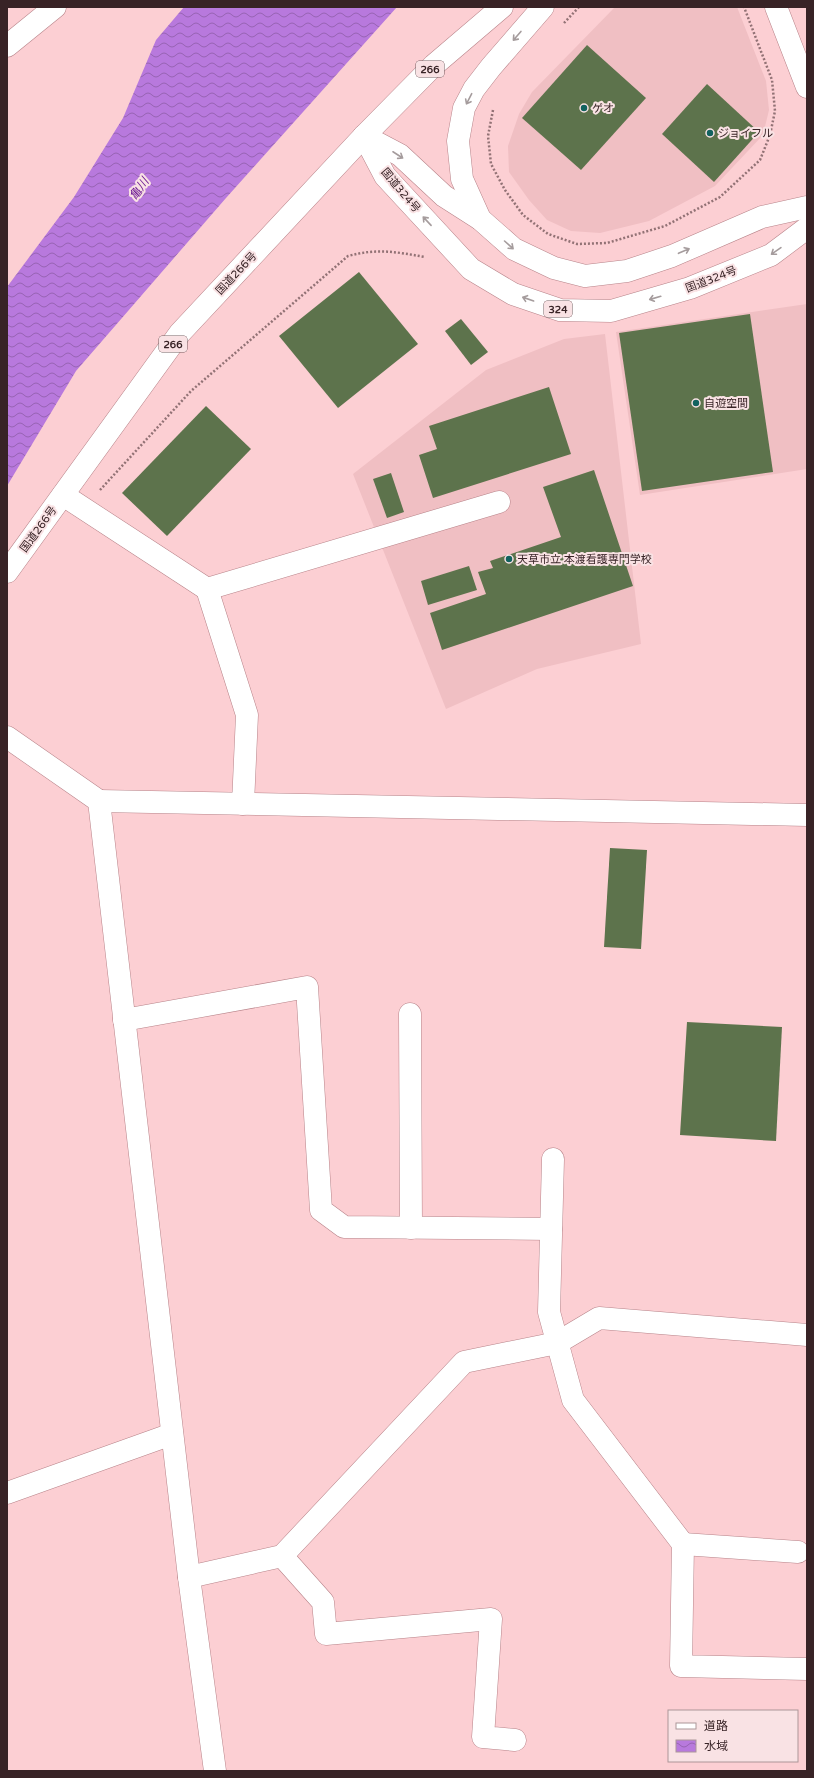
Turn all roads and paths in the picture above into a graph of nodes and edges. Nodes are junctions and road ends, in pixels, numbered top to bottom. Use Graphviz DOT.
graph roads {
  1 [pos="55,7"];
  2 [pos="502,7"];
  3 [pos="543,7"];
  4 [pos="579,7"];
  5 [pos="744,7"];
  6 [pos="776,7"];
  7 [pos="563,24"];
  8 [pos="7,46"];
  9 [pos="807,87"];
  10 [pos="496,104"];
  11 [pos="364,136"];
  12 [pos="807,207"];
  13 [pos="523,215"];
  14 [pos="519,216"];
  15 [pos="480,218"];
  16 [pos="807,228"];
  17 [pos="425,257"];
  18 [pos="63,495"];
  19 [pos="499,502"];
  20 [pos="83,508"];
  21 [pos="7,572"];
  22 [pos="207,589"];
  23 [pos="7,736"];
  24 [pos="99,801"];
  25 [pos="243,804"];
  26 [pos="807,815"];
  27 [pos="410,1014"];
  28 [pos="124,1020"];
  29 [pos="553,1159"];
  30 [pos="411,1228"];
  31 [pos="551,1229"];
  32 [pos="807,1336"];
  33 [pos="557,1343"];
  34 [pos="172,1434"];
  35 [pos="7,1494"];
  36 [pos="683,1544"];
  37 [pos="798,1552"];
  38 [pos="282,1556"];
  39 [pos="189,1577"];
  40 [pos="807,1669"];
  41 [pos="515,1740"];
  42 [pos="215,1771"];
  1 -- 8 [label="main road"];
  2 -- 11 [label="main road, 国道266号 / 266"];
  3 -- 15 [label="main road, one-way"];
  4 -- 7 [label="path"];
  5 -- 13 [label="path"];
  6 -- 9 [label="main road"];
  10 -- 13 [label="path"];
  11 -- 15 [label="main road, 国道324号, one-way"];
  16 -- 11 [label="main road, 国道324号 / 324, one-way"];
  11 -- 18 [label="main road, 国道266号 / 266"];
  15 -- 12 [label="main road, 国道324号, one-way"];
  13 -- 14 [label="path"];
  17 -- 20 [label="path"];
  18 -- 20 [label="main road"];
  18 -- 21 [label="main road, 国道266号 / 266"];
  19 -- 22 [label="main road"];
  20 -- 22 [label="main road"];
  22 -- 25 [label="main road"];
  23 -- 24 [label="main road"];
  24 -- 25 [label="main road"];
  24 -- 28 [label="main road"];
  25 -- 26 [label="main road"];
  27 -- 30 [label="main road"];
  28 -- 30 [label="main road"];
  28 -- 34 [label="main road"];
  29 -- 31 [label="main road"];
  30 -- 31 [label="main road"];
  31 -- 33 [label="main road"];
  32 -- 33 [label="main road"];
  33 -- 36 [label="main road"];
  33 -- 38 [label="main road"];
  34 -- 35 [label="main road"];
  34 -- 39 [label="main road"];
  36 -- 37 [label="main road"];
  36 -- 40 [label="main road"];
  38 -- 39 [label="main road"];
  38 -- 41 [label="main road"];
  39 -- 42 [label="main road"];
}
